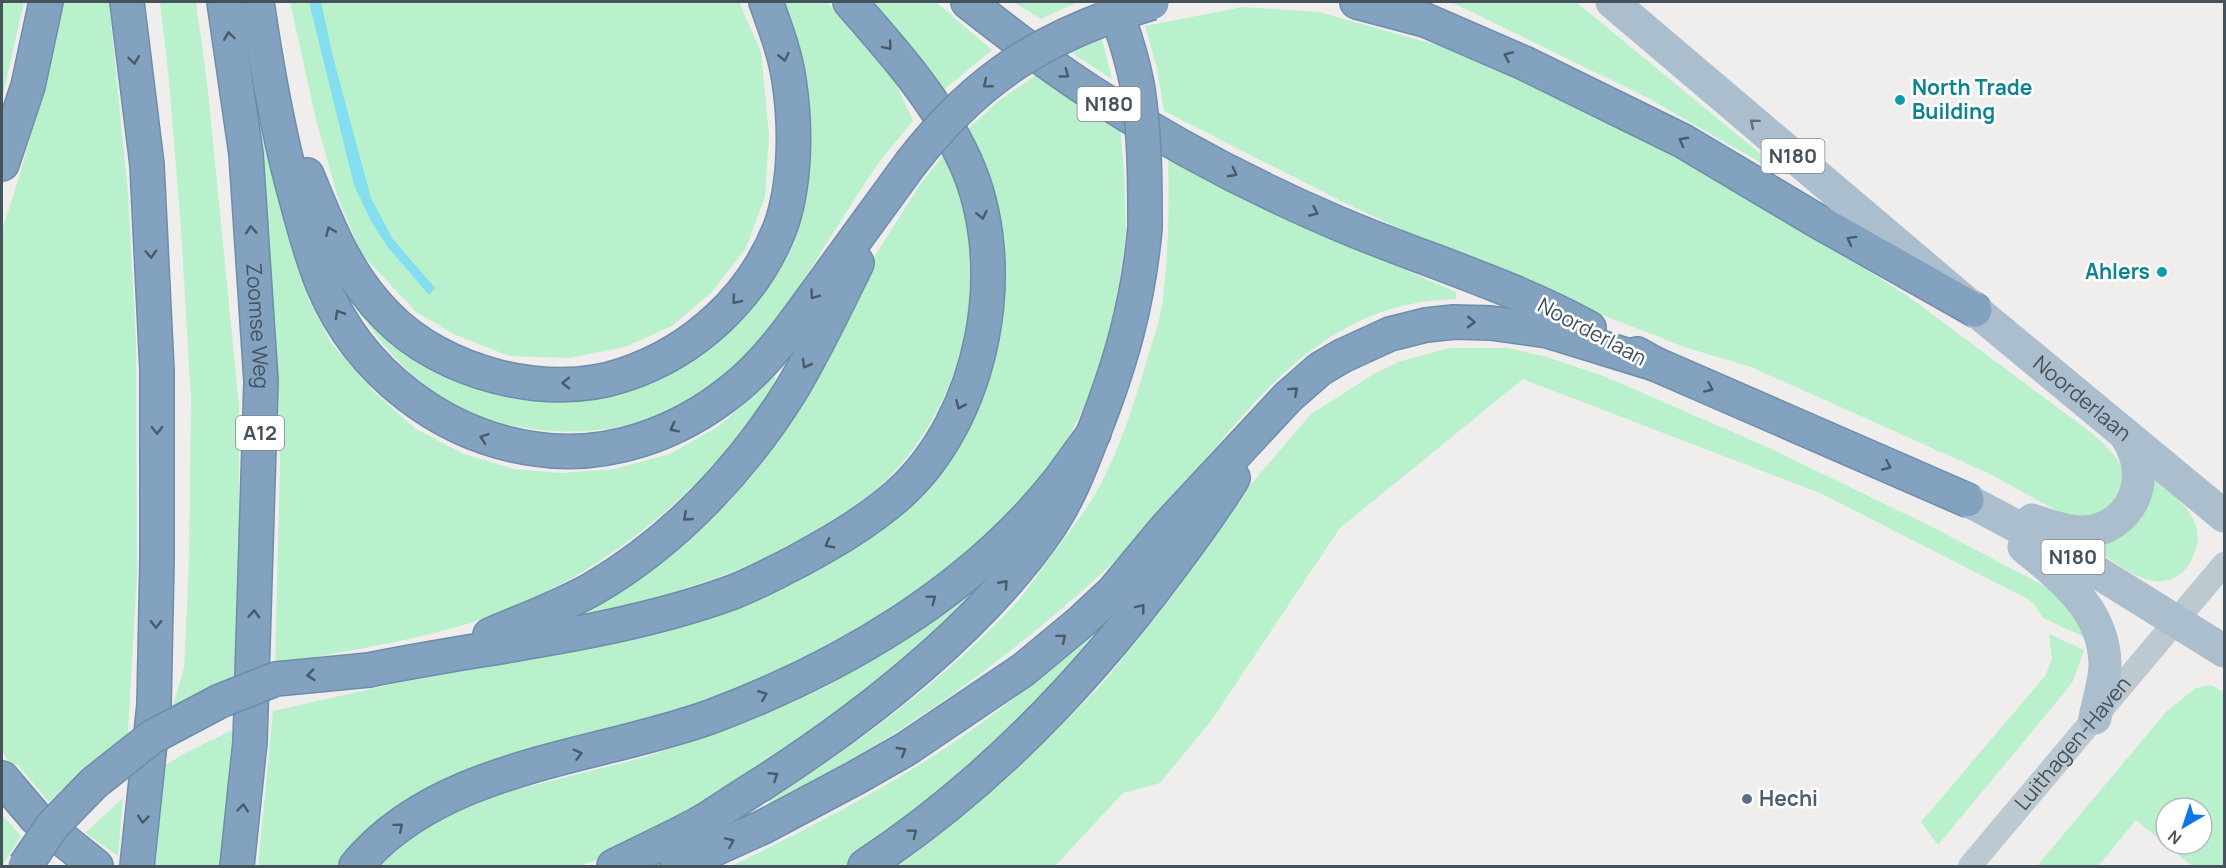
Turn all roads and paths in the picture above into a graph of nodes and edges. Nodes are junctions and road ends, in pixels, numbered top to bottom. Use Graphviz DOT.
graph roads {
  1 [pos="46,2"];
  2 [pos="127,2"];
  3 [pos="224,2"];
  4 [pos="257,2"];
  5 [pos="766,2"];
  6 [pos="850,2"];
  7 [pos="968,2"];
  8 [pos="1112,2"];
  9 [pos="1155,2"];
  10 [pos="1357,2"];
  11 [pos="1612,2"];
  12 [pos="262,37"];
  13 [pos="910,163"];
  14 [pos="2,164"];
  15 [pos="1975,310"];
  16 [pos="1655,364"];
  17 [pos="2124,432"];
  18 [pos="1094,433"];
  19 [pos="1253,433"];
  20 [pos="1967,500"];
  21 [pos="2224,516"];
  22 [pos="2224,564"];
  23 [pos="2176,620"];
  24 [pos="2224,651"];
  25 [pos="448,654"];
  26 [pos="2095,718"];
  27 [pos="2,778"];
  28 [pos="25,867"];
  29 [pos="96,867"];
  30 [pos="137,867"];
  31 [pos="237,867"];
  32 [pos="356,867"];
  33 [pos="614,867"];
  34 [pos="677,867"];
  35 [pos="866,867"];
  36 [pos="1970,867"];
  1 -- 14 [label="highway"];
  2 -- 30 [label="highway, one-way"];
  31 -- 3 [label="highway, Zoomse Weg / A12, one-way"];
  4 -- 12 [label="highway"];
  5 -- 12 [label="highway, one-way"];
  6 -- 25 [label="highway, one-way"];
  7 -- 16 [label="highway, Noorderlaan / N180, one-way"];
  8 -- 18 [label="highway, bridge"];
  9 -- 13 [label="highway, one-way, bridge"];
  15 -- 10 [label="highway, one-way"];
  15 -- 11 [label="main road, Noorderlaan / N180, one-way"];
  13 -- 12 [label="highway, one-way"];
  13 -- 25 [label="highway, one-way"];
  15 -- 17 [label="main road, Noorderlaan / N180"];
  19 -- 16 [label="highway, one-way"];
  16 -- 20 [label="highway, Noorderlaan / N180, one-way"];
  17 -- 20 [label="main road"];
  17 -- 21 [label="main road, Noorderlaan / N180"];
  32 -- 18 [label="highway, one-way"];
  33 -- 18 [label="highway, one-way"];
  34 -- 19 [label="highway, one-way"];
  35 -- 19 [label="highway, one-way"];
  20 -- 23 [label="main road, Noorderlaan / N180"];
  20 -- 26 [label="main road"];
  22 -- 23 [label="street, Luithagen-Haven"];
  23 -- 24 [label="main road, Noorderlaan / N180"];
  23 -- 26 [label="street, Luithagen-Haven"];
  25 -- 28 [label="highway, one-way, bridge"];
  26 -- 36 [label="street, Luithagen-Haven"];
  27 -- 29 [label="highway"];
}
